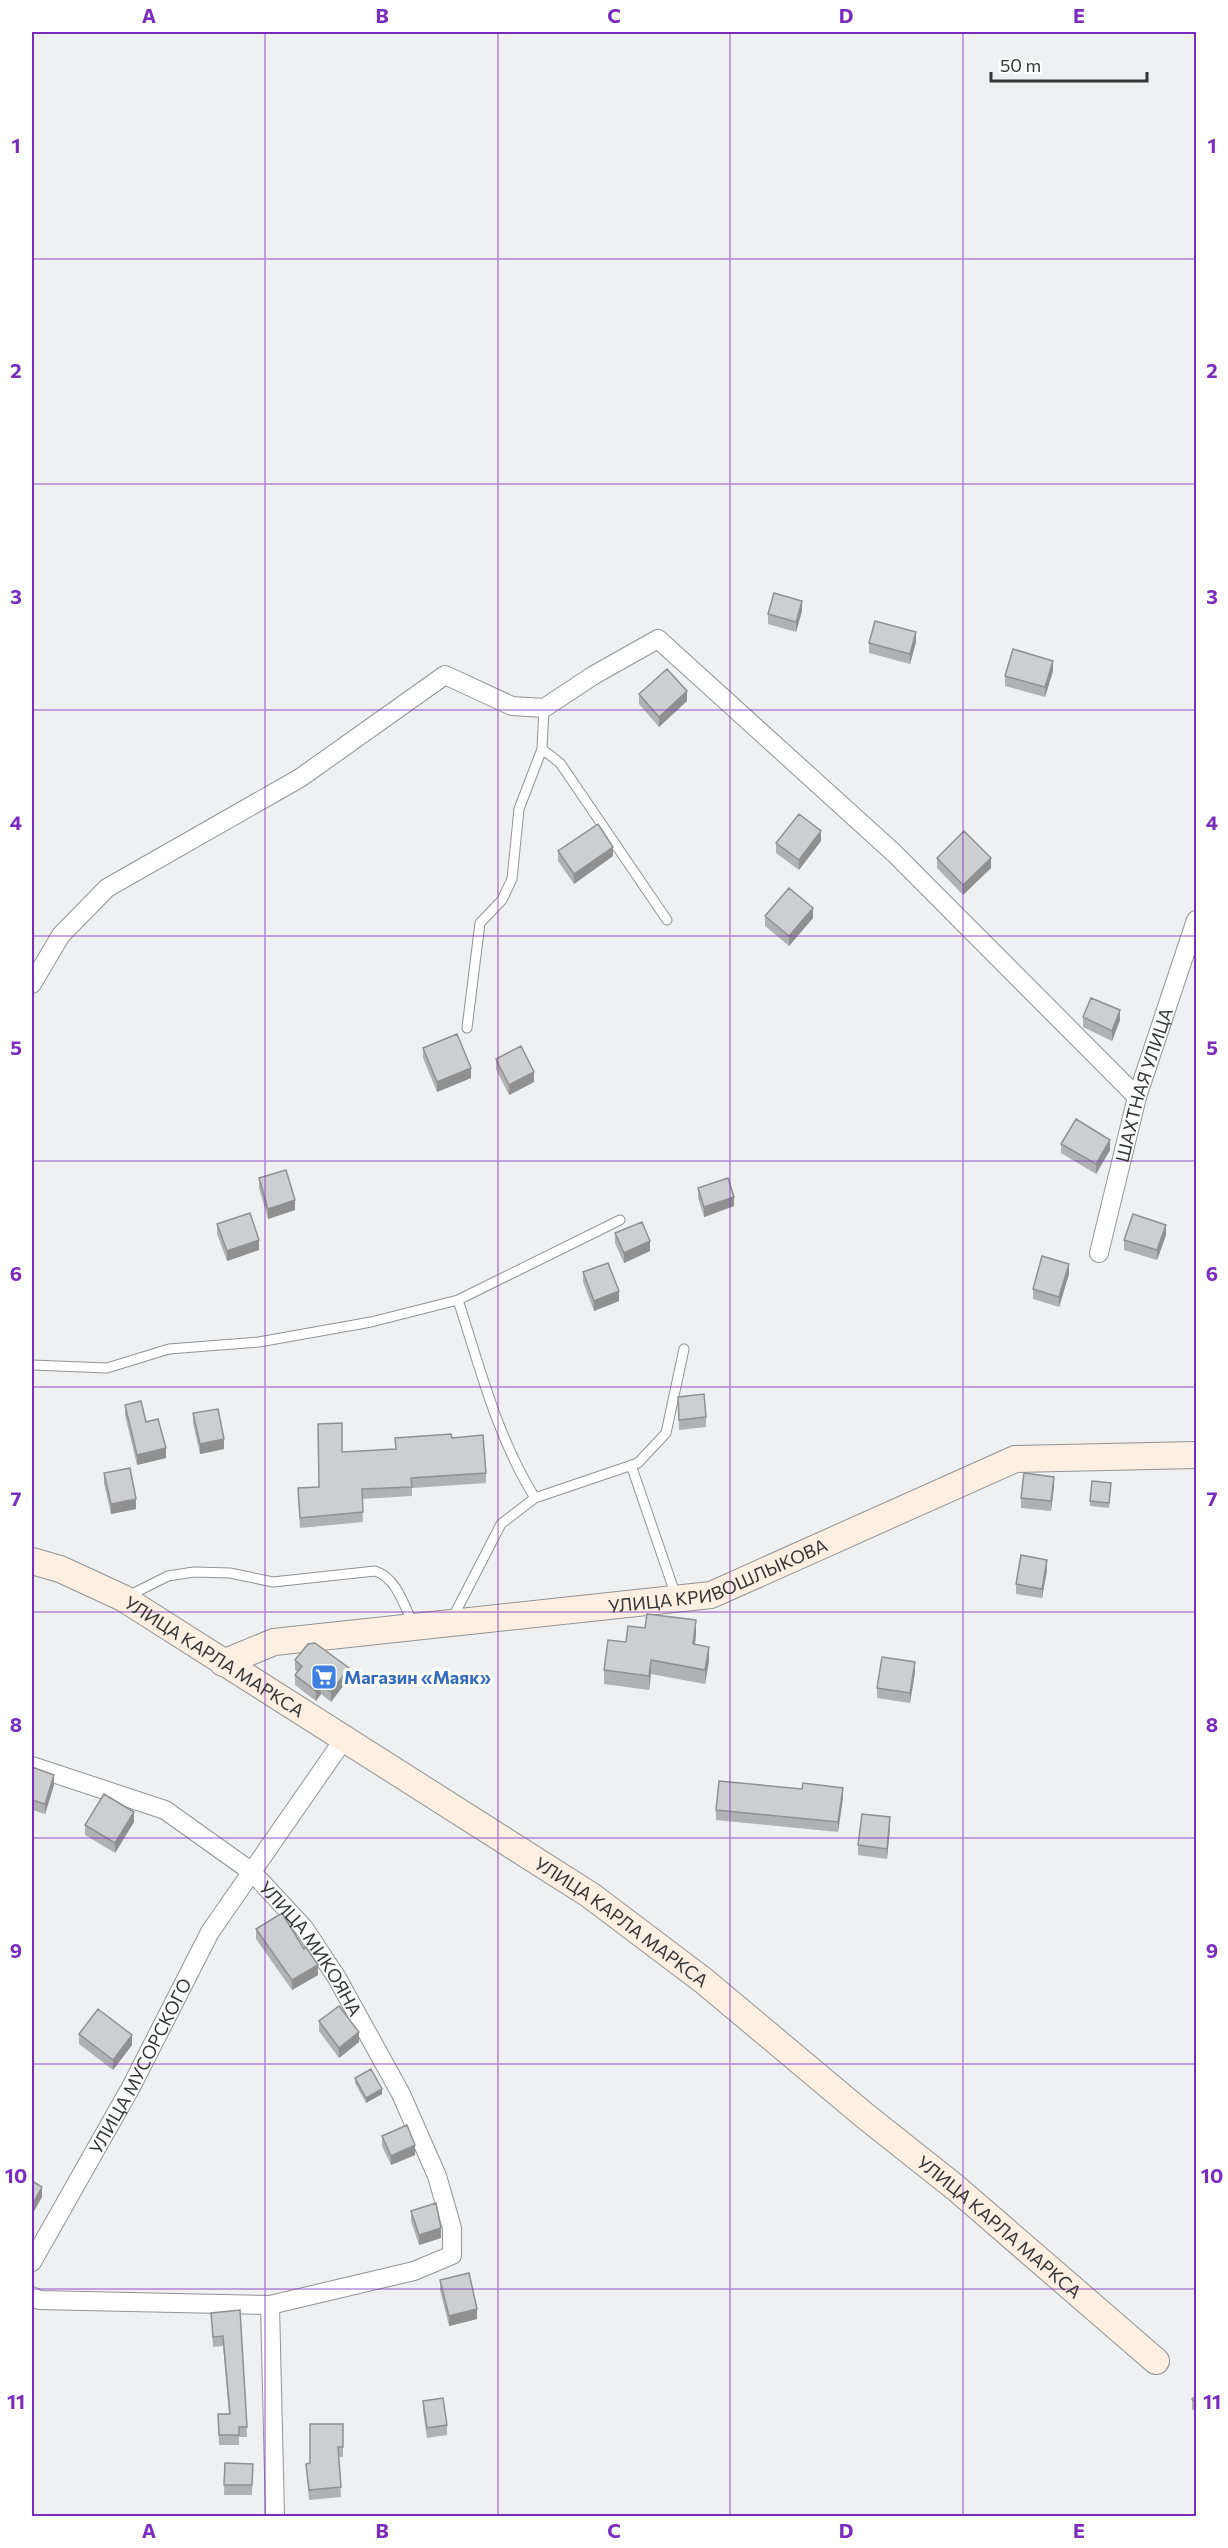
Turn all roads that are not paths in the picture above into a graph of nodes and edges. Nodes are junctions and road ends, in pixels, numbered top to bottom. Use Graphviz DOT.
graph roads {
  1 [pos="544,708"];
  2 [pos="542,749"];
  3 [pos="667,920"];
  4 [pos="1197,920"];
  5 [pos="32,984"];
  6 [pos="467,1028"];
  7 [pos="1137,1098"];
  8 [pos="620,1220"];
  9 [pos="1099,1253"];
  10 [pos="458,1300"];
  11 [pos="684,1349"];
  12 [pos="32,1365"];
  13 [pos="1197,1455"];
  14 [pos="632,1465"];
  15 [pos="535,1498"];
  16 [pos="32,1560"];
  17 [pos="123,1598"];
  18 [pos="677,1599"];
  19 [pos="450,1623"];
  20 [pos="415,1627"];
  21 [pos="223,1663"];
  22 [pos="344,1739"];
  23 [pos="32,1766"];
  24 [pos="252,1872"];
  25 [pos="32,2262"];
  26 [pos="32,2296"];
  27 [pos="270,2305"];
  28 [pos="1156,2361"];
  29 [pos="275,2517"];
  1 -- 2 [label="lane"];
  1 -- 5 [label="street"];
  1 -- 7 [label="street"];
  2 -- 3 [label="lane"];
  2 -- 6 [label="lane"];
  4 -- 7 [label="street, ШАХТНАЯ УЛИЦА"];
  7 -- 9 [label="street, ШАХТНАЯ УЛИЦА"];
  8 -- 10 [label="lane"];
  10 -- 12 [label="lane"];
  10 -- 15 [label="lane"];
  11 -- 14 [label="lane"];
  13 -- 18 [label="street, УЛИЦА КРИВОШЛЫКОВА"];
  14 -- 15 [label="lane"];
  14 -- 18 [label="lane"];
  15 -- 19 [label="lane"];
  16 -- 17 [label="street, УЛИЦА КАРЛА МАРКСА"];
  17 -- 20 [label="lane"];
  17 -- 21 [label="street, УЛИЦА КАРЛА МАРКСА"];
  18 -- 19 [label="street, УЛИЦА КРИВОШЛЫКОВА"];
  19 -- 20 [label="street, УЛИЦА КРИВОШЛЫКОВА"];
  20 -- 21 [label="street, УЛИЦА КРИВОШЛЫКОВА"];
  21 -- 22 [label="street, УЛИЦА КАРЛА МАРКСА"];
  22 -- 24 [label="street, УЛИЦА МУСОРСКОГО"];
  22 -- 28 [label="street, УЛИЦА КАРЛА МАРКСА"];
  23 -- 24 [label="street, УЛИЦА МИКОЯНА"];
  24 -- 25 [label="street, УЛИЦА МУСОРСКОГО"];
  24 -- 27 [label="street, УЛИЦА МИКОЯНА"];
  26 -- 27 [label="street"];
  27 -- 29 [label="street"];
}
